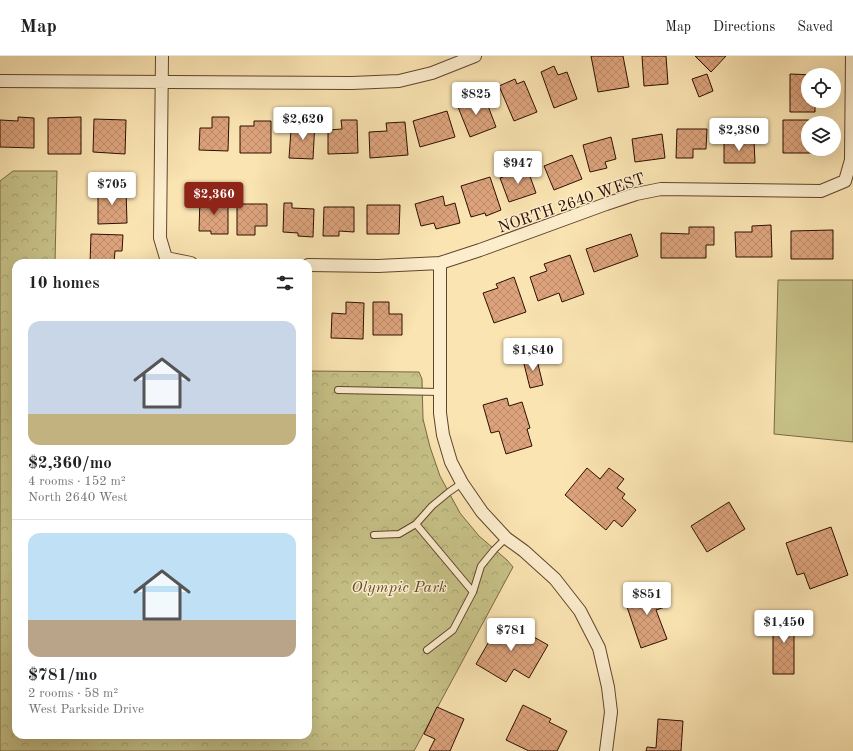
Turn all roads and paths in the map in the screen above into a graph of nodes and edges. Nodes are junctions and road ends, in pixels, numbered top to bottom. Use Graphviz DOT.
graph roads {
  1 [pos="162,56"];
  2 [pos="475,56"];
  3 [pos="852,56"];
  4 [pos="0,81"];
  5 [pos="162,81"];
  6 [pos="171,259"];
  7 [pos="440,263"];
  8 [pos="312,265"];
  9 [pos="338,390"];
  10 [pos="440,392"];
  11 [pos="462,483"];
  12 [pos="416,524"];
  13 [pos="374,535"];
  14 [pos="506,538"];
  15 [pos="473,592"];
  16 [pos="427,650"];
  17 [pos="606,751"];
  1 -- 5 [label="street"];
  2 -- 5 [label="street"];
  3 -- 7 [label="street, NORTH 2640 WEST"];
  4 -- 5 [label="street"];
  5 -- 6 [label="street"];
  7 -- 8 [label="street, NORTH 2640 WEST"];
  7 -- 10 [label="street"];
  9 -- 10 [label="lane"];
  10 -- 11 [label="street"];
  11 -- 12 [label="lane"];
  11 -- 14 [label="street"];
  12 -- 13 [label="lane"];
  12 -- 15 [label="lane"];
  14 -- 15 [label="lane"];
  14 -- 17 [label="street"];
  15 -- 16 [label="lane"];
}
